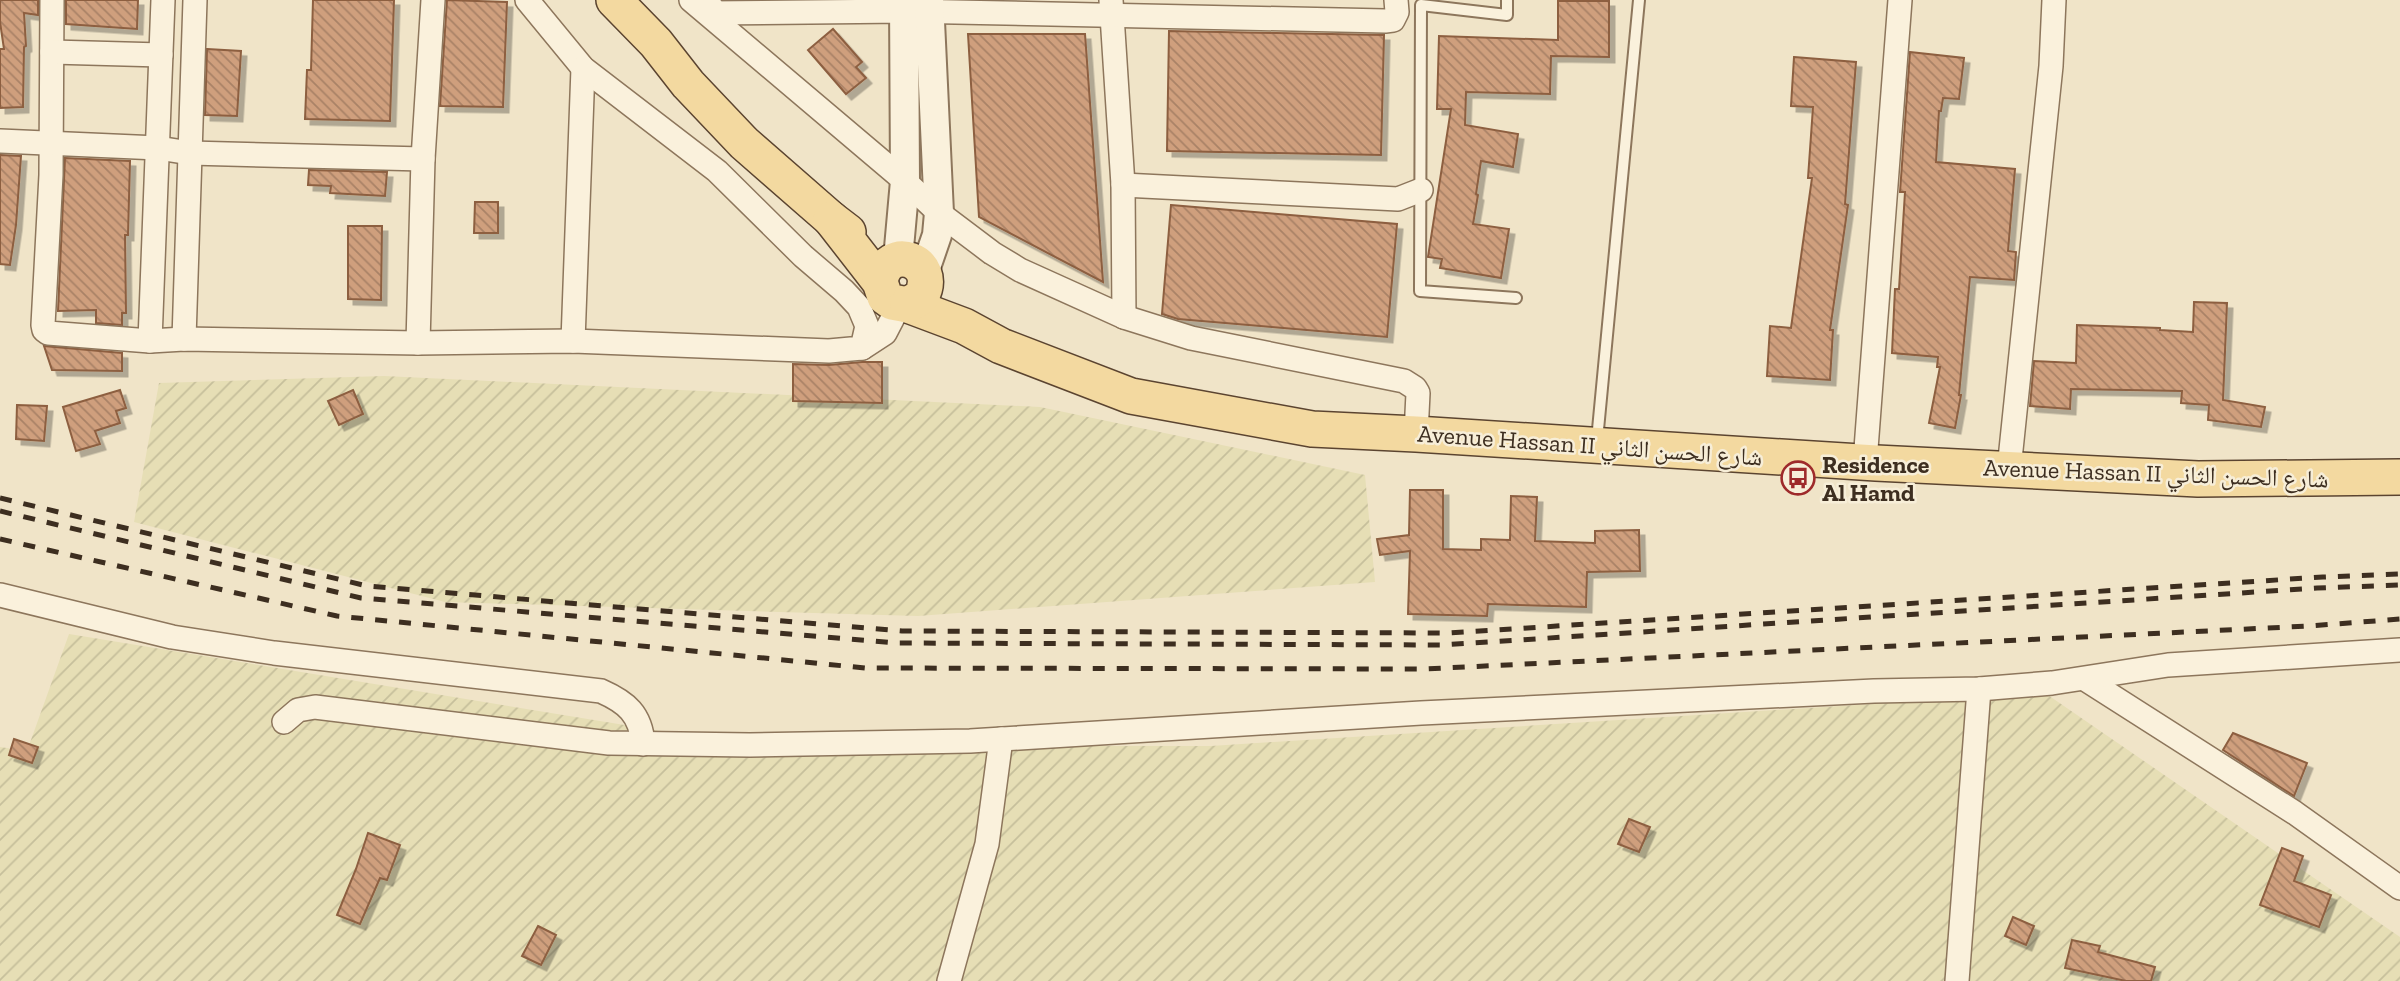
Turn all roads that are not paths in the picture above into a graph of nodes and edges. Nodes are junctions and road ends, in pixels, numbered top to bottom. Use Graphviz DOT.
graph roads {
  1 [pos="52,0"];
  2 [pos="163,0"];
  3 [pos="195,0"];
  4 [pos="433,0"];
  5 [pos="527,0"];
  6 [pos="614,0"];
  7 [pos="1396,0"];
  8 [pos="1507,0"];
  9 [pos="1639,0"];
  10 [pos="1900,0"];
  11 [pos="2054,0"];
  12 [pos="705,4"];
  13 [pos="917,6"];
  14 [pos="1112,8"];
  15 [pos="1298,10"];
  16 [pos="52,52"];
  17 [pos="161,55"];
  18 [pos="583,68"];
  19 [pos="0,141"];
  20 [pos="51,143"];
  21 [pos="158,148"];
  22 [pos="190,153"];
  23 [pos="423,159"];
  24 [pos="905,181"];
  25 [pos="1123,186"];
  26 [pos="1420,190"];
  27 [pos="939,213"];
  28 [pos="904,282"];
  29 [pos="1516,298"];
  30 [pos="1124,317"];
  31 [pos="184,339"];
  32 [pos="150,341"];
  33 [pos="573,341"];
  34 [pos="418,343"];
  35 [pos="862,348"];
  36 [pos="1416,434"];
  37 [pos="1597,446"];
  38 [pos="1865,462"];
  39 [pos="2009,469"];
  40 [pos="2400,477"];
  41 [pos="0,595"];
  42 [pos="2400,650"];
  43 [pos="2085,679"];
  44 [pos="1979,689"];
  45 [pos="284,722"];
  46 [pos="1000,739"];
  47 [pos="643,744"];
  48 [pos="2400,888"];
  49 [pos="949,981"];
  50 [pos="1957,981"];
  1 -- 16 [label="street"];
  2 -- 17 [label="street"];
  3 -- 22 [label="street"];
  4 -- 23 [label="street"];
  5 -- 18 [label="street"];
  6 -- 28 [label="main road, Avenue Hassan II شارع الحسن الثاني"];
  7 -- 15 [label="street"];
  8 -- 26 [label="lane"];
  9 -- 37 [label="lane"];
  10 -- 38 [label="street"];
  11 -- 39 [label="street"];
  12 -- 13 [label="street"];
  12 -- 24 [label="street"];
  13 -- 14 [label="street"];
  13 -- 24 [label="street"];
  13 -- 27 [label="street"];
  14 -- 15 [label="street"];
  14 -- 25 [label="street"];
  16 -- 17 [label="street"];
  16 -- 20 [label="street"];
  17 -- 21 [label="street"];
  18 -- 33 [label="street"];
  18 -- 35 [label="street"];
  19 -- 20 [label="street"];
  20 -- 21 [label="street"];
  20 -- 32 [label="street"];
  21 -- 22 [label="street"];
  21 -- 32 [label="street"];
  22 -- 23 [label="street"];
  22 -- 31 [label="street"];
  23 -- 34 [label="street"];
  24 -- 27 [label="street"];
  24 -- 28 [label="street"];
  25 -- 26 [label="street"];
  25 -- 30 [label="street"];
  26 -- 29 [label="lane"];
  27 -- 28 [label="street"];
  27 -- 30 [label="street"];
  28 -- 35 [label="street"];
  28 -- 36 [label="main road, Avenue Hassan II شارع الحسن الثاني"];
  30 -- 36 [label="street"];
  31 -- 32 [label="street"];
  31 -- 34 [label="street"];
  33 -- 34 [label="street"];
  33 -- 35 [label="street"];
  36 -- 37 [label="main road, Avenue Hassan II شارع الحسن الثاني"];
  37 -- 38 [label="main road, Avenue Hassan II شارع الحسن الثاني"];
  38 -- 39 [label="main road, Avenue Hassan II شارع الحسن الثاني"];
  39 -- 40 [label="main road, Avenue Hassan II شارع الحسن الثاني"];
  41 -- 47 [label="street"];
  42 -- 43 [label="street"];
  43 -- 44 [label="street"];
  43 -- 48 [label="street"];
  44 -- 46 [label="street"];
  44 -- 50 [label="street"];
  45 -- 47 [label="street"];
  46 -- 47 [label="street"];
  46 -- 49 [label="street"];
}
